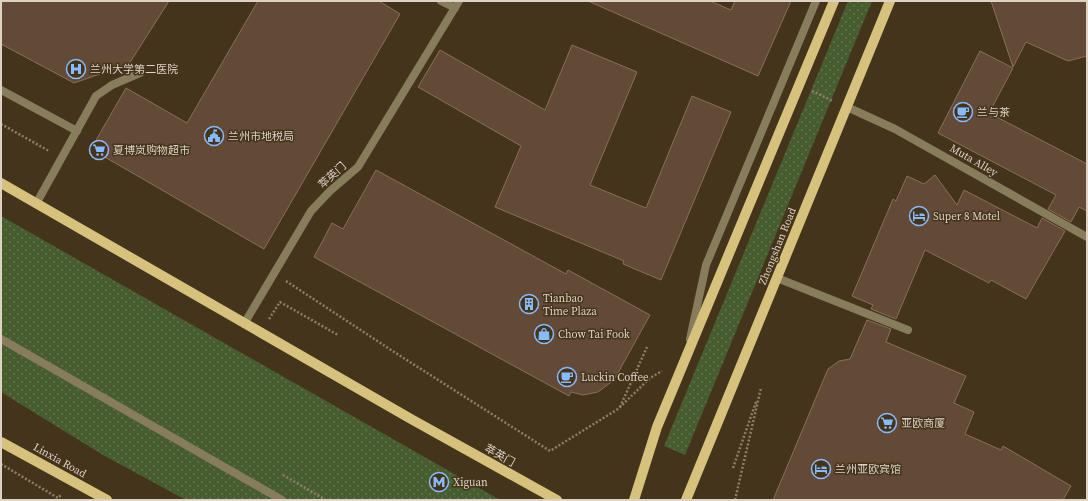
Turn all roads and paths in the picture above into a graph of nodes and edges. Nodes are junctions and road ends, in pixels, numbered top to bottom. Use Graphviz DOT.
graph roads {
  1 [pos="441,1"];
  2 [pos="816,1"];
  3 [pos="834,1"];
  4 [pos="890,1"];
  5 [pos="457,5"];
  6 [pos="140,73"];
  7 [pos="799,85"];
  8 [pos="1,90"];
  9 [pos="847,107"];
  10 [pos="1,124"];
  11 [pos="77,131"];
  12 [pos="61,158"];
  13 [pos="1,183"];
  14 [pos="36,204"];
  15 [pos="1087,237"];
  16 [pos="274,273"];
  17 [pos="777,278"];
  18 [pos="280,302"];
  19 [pos="244,324"];
  20 [pos="908,330"];
  21 [pos="338,335"];
  22 [pos="1,339"];
  23 [pos="647,347"];
  24 [pos="686,358"];
  25 [pos="618,409"];
  26 [pos="1,442"];
  27 [pos="1,464"];
  28 [pos="733,468"];
  29 [pos="283,475"];
  30 [pos="74,482"];
  31 [pos="107,500"];
  32 [pos="282,500"];
  33 [pos="326,500"];
  34 [pos="557,500"];
  35 [pos="634,500"];
  36 [pos="686,500"];
  37 [pos="735,500"];
  1 -- 5 [label="street"];
  2 -- 24 [label="street"];
  3 -- 7 [label="main road"];
  4 -- 9 [label="main road, Zhongshan Road"];
  5 -- 16 [label="street, 萃英门"];
  6 -- 11 [label="street"];
  7 -- 9 [label="path"];
  7 -- 24 [label="main road"];
  8 -- 11 [label="street"];
  9 -- 15 [label="street, Muta Alley"];
  9 -- 17 [label="main road, Zhongshan Road"];
  10 -- 12 [label="path"];
  11 -- 12 [label="street"];
  12 -- 14 [label="street"];
  13 -- 14 [label="main road, 萃英门"];
  14 -- 19 [label="main road, 萃英门"];
  16 -- 19 [label="street, 萃英门"];
  16 -- 25 [label="path"];
  17 -- 20 [label="street"];
  17 -- 36 [label="main road, Zhongshan Road"];
  18 -- 21 [label="path"];
  19 -- 34 [label="main road, 萃英门"];
  22 -- 32 [label="street"];
  23 -- 25 [label="path"];
  24 -- 25 [label="path"];
  24 -- 35 [label="main road"];
  26 -- 30 [label="main road, Linxia Road"];
  27 -- 30 [label="path"];
  28 -- 37 [label="path"];
  29 -- 33 [label="path"];
  30 -- 31 [label="main road, Linxia Road"];
}
